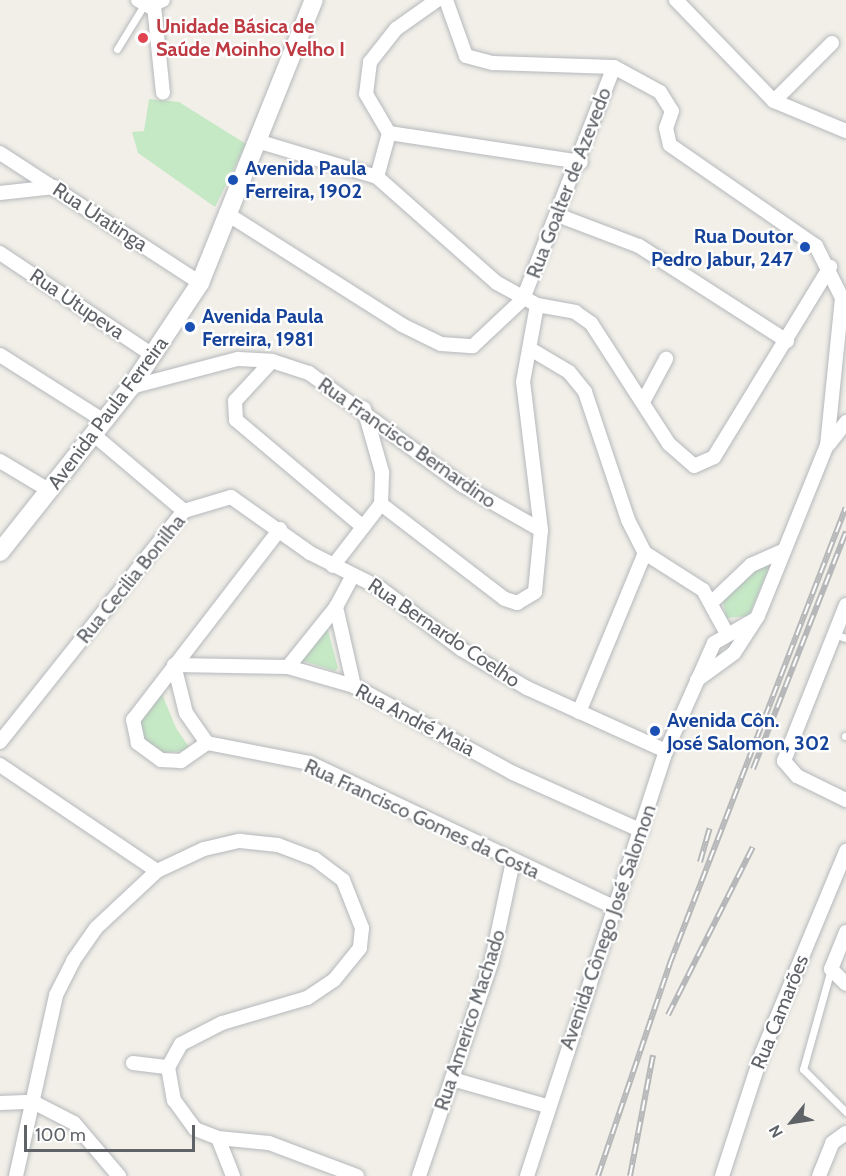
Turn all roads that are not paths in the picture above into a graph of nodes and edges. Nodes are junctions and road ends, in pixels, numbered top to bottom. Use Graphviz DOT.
graph roads {
  1 [pos="314,0"];
  2 [pos="437,0"];
  3 [pos="446,0"];
  4 [pos="676,0"];
  5 [pos="150,3"];
  6 [pos="832,43"];
  7 [pos="117,49"];
  8 [pos="614,67"];
  9 [pos="163,93"];
  10 [pos="774,101"];
  11 [pos="846,130"];
  12 [pos="389,133"];
  13 [pos="257,141"];
  14 [pos="0,153"];
  15 [pos="581,162"];
  16 [pos="377,177"];
  17 [pos="55,187"];
  18 [pos="0,193"];
  19 [pos="229,215"];
  20 [pos="560,216"];
  21 [pos="0,253"];
  22 [pos="830,267"];
  23 [pos="200,283"];
  24 [pos="523,299"];
  25 [pos="537,305"];
  26 [pos="787,341"];
  27 [pos="532,350"];
  28 [pos="0,355"];
  29 [pos="154,356"];
  30 [pos="666,359"];
  31 [pos="272,361"];
  32 [pos="131,387"];
  33 [pos="644,400"];
  34 [pos="364,409"];
  35 [pos="846,422"];
  36 [pos="99,428"];
  37 [pos="828,445"];
  38 [pos="0,461"];
  39 [pos="50,491"];
  40 [pos="381,504"];
  41 [pos="184,511"];
  42 [pos="363,527"];
  43 [pos="280,529"];
  44 [pos="541,530"];
  45 [pos="784,550"];
  46 [pos="0,552"];
  47 [pos="645,553"];
  48 [pos="333,566"];
  49 [pos="353,575"];
  50 [pos="712,602"];
  51 [pos="846,605"];
  52 [pos="336,607"];
  53 [pos="758,616"];
  54 [pos="728,632"];
  55 [pos="840,636"];
  56 [pos="739,645"];
  57 [pos="711,648"];
  58 [pos="719,661"];
  59 [pos="174,665"];
  60 [pos="288,667"];
  61 [pos="697,680"];
  62 [pos="354,686"];
  63 [pos="579,712"];
  64 [pos="0,742"];
  65 [pos="207,743"];
  66 [pos="666,752"];
  67 [pos="0,765"];
  68 [pos="846,800"];
  69 [pos="642,831"];
  70 [pos="846,851"];
  71 [pos="513,861"];
  72 [pos="157,871"];
  73 [pos="613,908"];
  74 [pos="845,933"];
  75 [pos="831,969"];
  76 [pos="846,984"];
  77 [pos="133,1063"];
  78 [pos="168,1068"];
  79 [pos="452,1079"];
  80 [pos="33,1102"];
  81 [pos="0,1103"];
  82 [pos="547,1106"];
  83 [pos="846,1112"];
  84 [pos="846,1133"];
  85 [pos="218,1138"];
  86 [pos="16,1176"];
  87 [pos="119,1176"];
  88 [pos="233,1176"];
  89 [pos="357,1176"];
  90 [pos="419,1176"];
  91 [pos="527,1176"];
  92 [pos="722,1176"];
  93 [pos="819,1176"];
  1 -- 13 [label="main road, Avenida Paula Ferreira"];
  2 -- 12 [label="street"];
  3 -- 8 [label="street"];
  4 -- 10 [label="street"];
  5 -- 7 [label="lane"];
  5 -- 9 [label="street"];
  6 -- 10 [label="street"];
  8 -- 15 [label="street, Rua Goalter de Azevedo"];
  8 -- 22 [label="street"];
  10 -- 11 [label="street"];
  12 -- 15 [label="street"];
  12 -- 16 [label="street"];
  13 -- 16 [label="street"];
  13 -- 19 [label="main road, Avenida Paula Ferreira"];
  14 -- 17 [label="street, Rua Uratinga"];
  15 -- 20 [label="street, Rua Goalter de Azevedo"];
  16 -- 24 [label="street"];
  17 -- 18 [label="street"];
  17 -- 23 [label="street, Rua Uratinga"];
  19 -- 23 [label="main road, Avenida Paula Ferreira"];
  19 -- 24 [label="street"];
  20 -- 24 [label="street, Rua Goalter de Azevedo"];
  20 -- 26 [label="street"];
  21 -- 29 [label="street, Rua Utupeva"];
  22 -- 26 [label="street"];
  22 -- 37 [label="street"];
  23 -- 29 [label="main road, Avenida Paula Ferreira"];
  24 -- 25 [label="street"];
  25 -- 27 [label="street"];
  25 -- 33 [label="street"];
  26 -- 33 [label="street"];
  27 -- 44 [label="street"];
  27 -- 47 [label="street"];
  28 -- 36 [label="street"];
  29 -- 32 [label="main road, Avenida Paula Ferreira"];
  30 -- 33 [label="street"];
  31 -- 32 [label="street, Rua Francisco Bernardino"];
  31 -- 34 [label="street, Rua Francisco Bernardino"];
  31 -- 42 [label="street"];
  32 -- 36 [label="main road, Avenida Paula Ferreira"];
  34 -- 40 [label="street"];
  34 -- 44 [label="street, Rua Francisco Bernardino"];
  35 -- 37 [label="street"];
  36 -- 39 [label="main road, Avenida Paula Ferreira"];
  36 -- 41 [label="street"];
  37 -- 45 [label="street, Avenida Cônego José Salomon"];
  38 -- 39 [label="street"];
  39 -- 46 [label="main road, Avenida Paula Ferreira"];
  40 -- 42 [label="street"];
  40 -- 44 [label="street"];
  41 -- 43 [label="street, Rua Cecilia Bonilha"];
  41 -- 64 [label="street, Rua Cecilia Bonilha"];
  42 -- 48 [label="street"];
  43 -- 48 [label="street, Rua Cecilia Bonilha"];
  43 -- 59 [label="street"];
  45 -- 50 [label="street"];
  45 -- 53 [label="street, Avenida Cônego José Salomon"];
  47 -- 50 [label="street"];
  47 -- 63 [label="street"];
  48 -- 49 [label="street, Rua Cecilia Bonilha"];
  49 -- 52 [label="street"];
  49 -- 63 [label="street, Rua Bernardo Coelho"];
  50 -- 54 [label="street"];
  51 -- 55 [label="street"];
  52 -- 60 [label="street"];
  52 -- 62 [label="street"];
  53 -- 54 [label="street, Avenida Cônego José Salomon"];
  53 -- 56 [label="street, Avenida Cônego José Salomon"];
  54 -- 56 [label="street"];
  54 -- 57 [label="street, Avenida Cônego José Salomon"];
  55 -- 68 [label="street"];
  56 -- 58 [label="street, Avenida Cônego José Salomon"];
  57 -- 58 [label="street"];
  57 -- 61 [label="street, Avenida Cônego José Salomon"];
  58 -- 61 [label="street, Avenida Cônego José Salomon"];
  59 -- 60 [label="street, Rua André Maia"];
  59 -- 65 [label="street"];
  59 -- 65 [label="street"];
  60 -- 62 [label="street, Rua André Maia"];
  61 -- 66 [label="street, Avenida Cônego José Salomon"];
  62 -- 69 [label="street, Rua André Maia"];
  63 -- 66 [label="street, Rua Bernardo Coelho"];
  65 -- 71 [label="street, Rua Francisco Gomes da Costa"];
  66 -- 69 [label="street, Avenida Cônego José Salomon"];
  67 -- 72 [label="street"];
  69 -- 73 [label="street, Avenida Cônego José Salomon"];
  70 -- 92 [label="street, Rua Camarões"];
  71 -- 73 [label="street, Rua Francisco Gomes da Costa"];
  71 -- 79 [label="street, Rua Americo Machado"];
  72 -- 78 [label="street"];
  72 -- 80 [label="street"];
  73 -- 82 [label="street, Avenida Cônego José Salomon"];
  74 -- 75 [label="street"];
  75 -- 76 [label="street"];
  75 -- 83 [label="lane"];
  77 -- 78 [label="street"];
  78 -- 85 [label="street"];
  79 -- 82 [label="street"];
  79 -- 90 [label="street, Rua Americo Machado"];
  80 -- 81 [label="street"];
  80 -- 86 [label="street"];
  80 -- 87 [label="street"];
  82 -- 91 [label="street, Avenida Cônego José Salomon"];
  84 -- 93 [label="street"];
  85 -- 88 [label="street"];
  85 -- 89 [label="street"];
}
